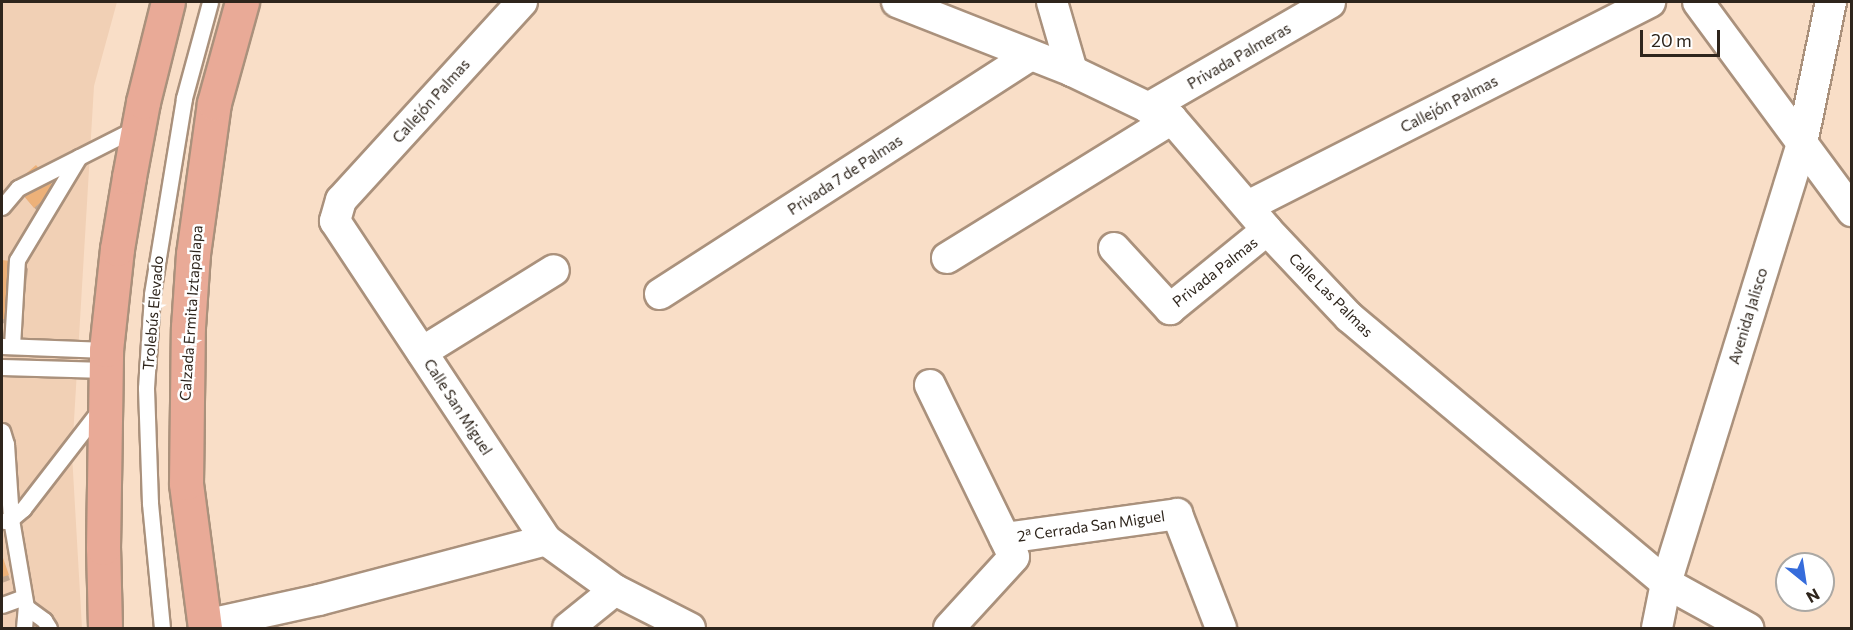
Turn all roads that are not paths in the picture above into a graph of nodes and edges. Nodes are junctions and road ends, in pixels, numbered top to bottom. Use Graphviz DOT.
graph roads {
  1 [pos="168,2"];
  2 [pos="210,2"];
  3 [pos="242,2"];
  4 [pos="522,2"];
  5 [pos="897,2"];
  6 [pos="1053,2"];
  7 [pos="1650,2"];
  8 [pos="1698,2"];
  9 [pos="1831,2"];
  10 [pos="1330,3"];
  11 [pos="1029,56"];
  12 [pos="1072,71"];
  13 [pos="1160,114"];
  14 [pos="138,127"];
  15 [pos="1802,142"];
  16 [pos="79,157"];
  17 [pos="341,200"];
  18 [pos="1248,206"];
  19 [pos="2,207"];
  20 [pos="1851,211"];
  21 [pos="1267,230"];
  22 [pos="1114,249"];
  23 [pos="947,258"];
  24 [pos="554,270"];
  25 [pos="660,294"];
  26 [pos="7,346"];
  27 [pos="422,352"];
  28 [pos="106,360"];
  29 [pos="2,367"];
  30 [pos="930,385"];
  31 [pos="105,404"];
  32 [pos="3,440"];
  33 [pos="6,520"];
  34 [pos="1005,538"];
  35 [pos="546,540"];
  36 [pos="1666,583"];
  37 [pos="615,590"];
  38 [pos="25,602"];
  39 [pos="2,605"];
  40 [pos="205,627"];
  41 [pos="24,628"];
  42 [pos="49,628"];
  43 [pos="105,628"];
  44 [pos="162,628"];
  45 [pos="567,628"];
  46 [pos="690,628"];
  47 [pos="949,628"];
  48 [pos="1221,628"];
  49 [pos="1657,628"];
  50 [pos="1748,628"];
  1 -- 14 [label="main road"];
  2 -- 44 [label="lane, Trolebús Elevado"];
  3 -- 40 [label="main road, Calzada Ermita Iztapalapa"];
  4 -- 17 [label="street, Callejón Palmas"];
  5 -- 11 [label="street, Calle Las Palmas"];
  6 -- 12 [label="street"];
  7 -- 18 [label="street, Callejón Palmas"];
  8 -- 15 [label="street"];
  9 -- 15 [label="street, Avenida Jalisco"];
  10 -- 13 [label="street, Privada Palmeras"];
  11 -- 12 [label="street, Calle Las Palmas"];
  11 -- 25 [label="street, Privada 7 de Palmas"];
  12 -- 13 [label="street, Calle Las Palmas"];
  13 -- 18 [label="street, Calle Las Palmas"];
  13 -- 23 [label="street, Privada Palmeras"];
  14 -- 16 [label="lane"];
  14 -- 28 [label="main road"];
  15 -- 20 [label="street"];
  15 -- 36 [label="street, Avenida Jalisco"];
  16 -- 19 [label="lane"];
  16 -- 26 [label="lane"];
  17 -- 27 [label="street, Calle San Miguel"];
  18 -- 21 [label="street, Calle Las Palmas"];
  21 -- 22 [label="street, Privada Palmas"];
  21 -- 36 [label="street, Calle Las Palmas"];
  24 -- 27 [label="street"];
  26 -- 28 [label="lane"];
  27 -- 35 [label="street, Calle San Miguel"];
  28 -- 29 [label="lane"];
  28 -- 31 [label="main road"];
  30 -- 34 [label="street, 2ª Cerrada San Miguel"];
  31 -- 33 [label="lane"];
  31 -- 43 [label="main road"];
  32 -- 33 [label="lane"];
  33 -- 38 [label="lane"];
  34 -- 47 [label="street, 2ª Cerrada San Miguel"];
  34 -- 48 [label="street, 2ª Cerrada San Miguel"];
  35 -- 37 [label="street, Calle San Miguel"];
  35 -- 40 [label="street"];
  36 -- 49 [label="street, Avenida Jalisco"];
  36 -- 50 [label="street, Calle Las Palmas"];
  37 -- 45 [label="street"];
  37 -- 46 [label="street, Calle San Miguel"];
  38 -- 39 [label="lane"];
  38 -- 41 [label="lane"];
  38 -- 42 [label="lane"];
}
